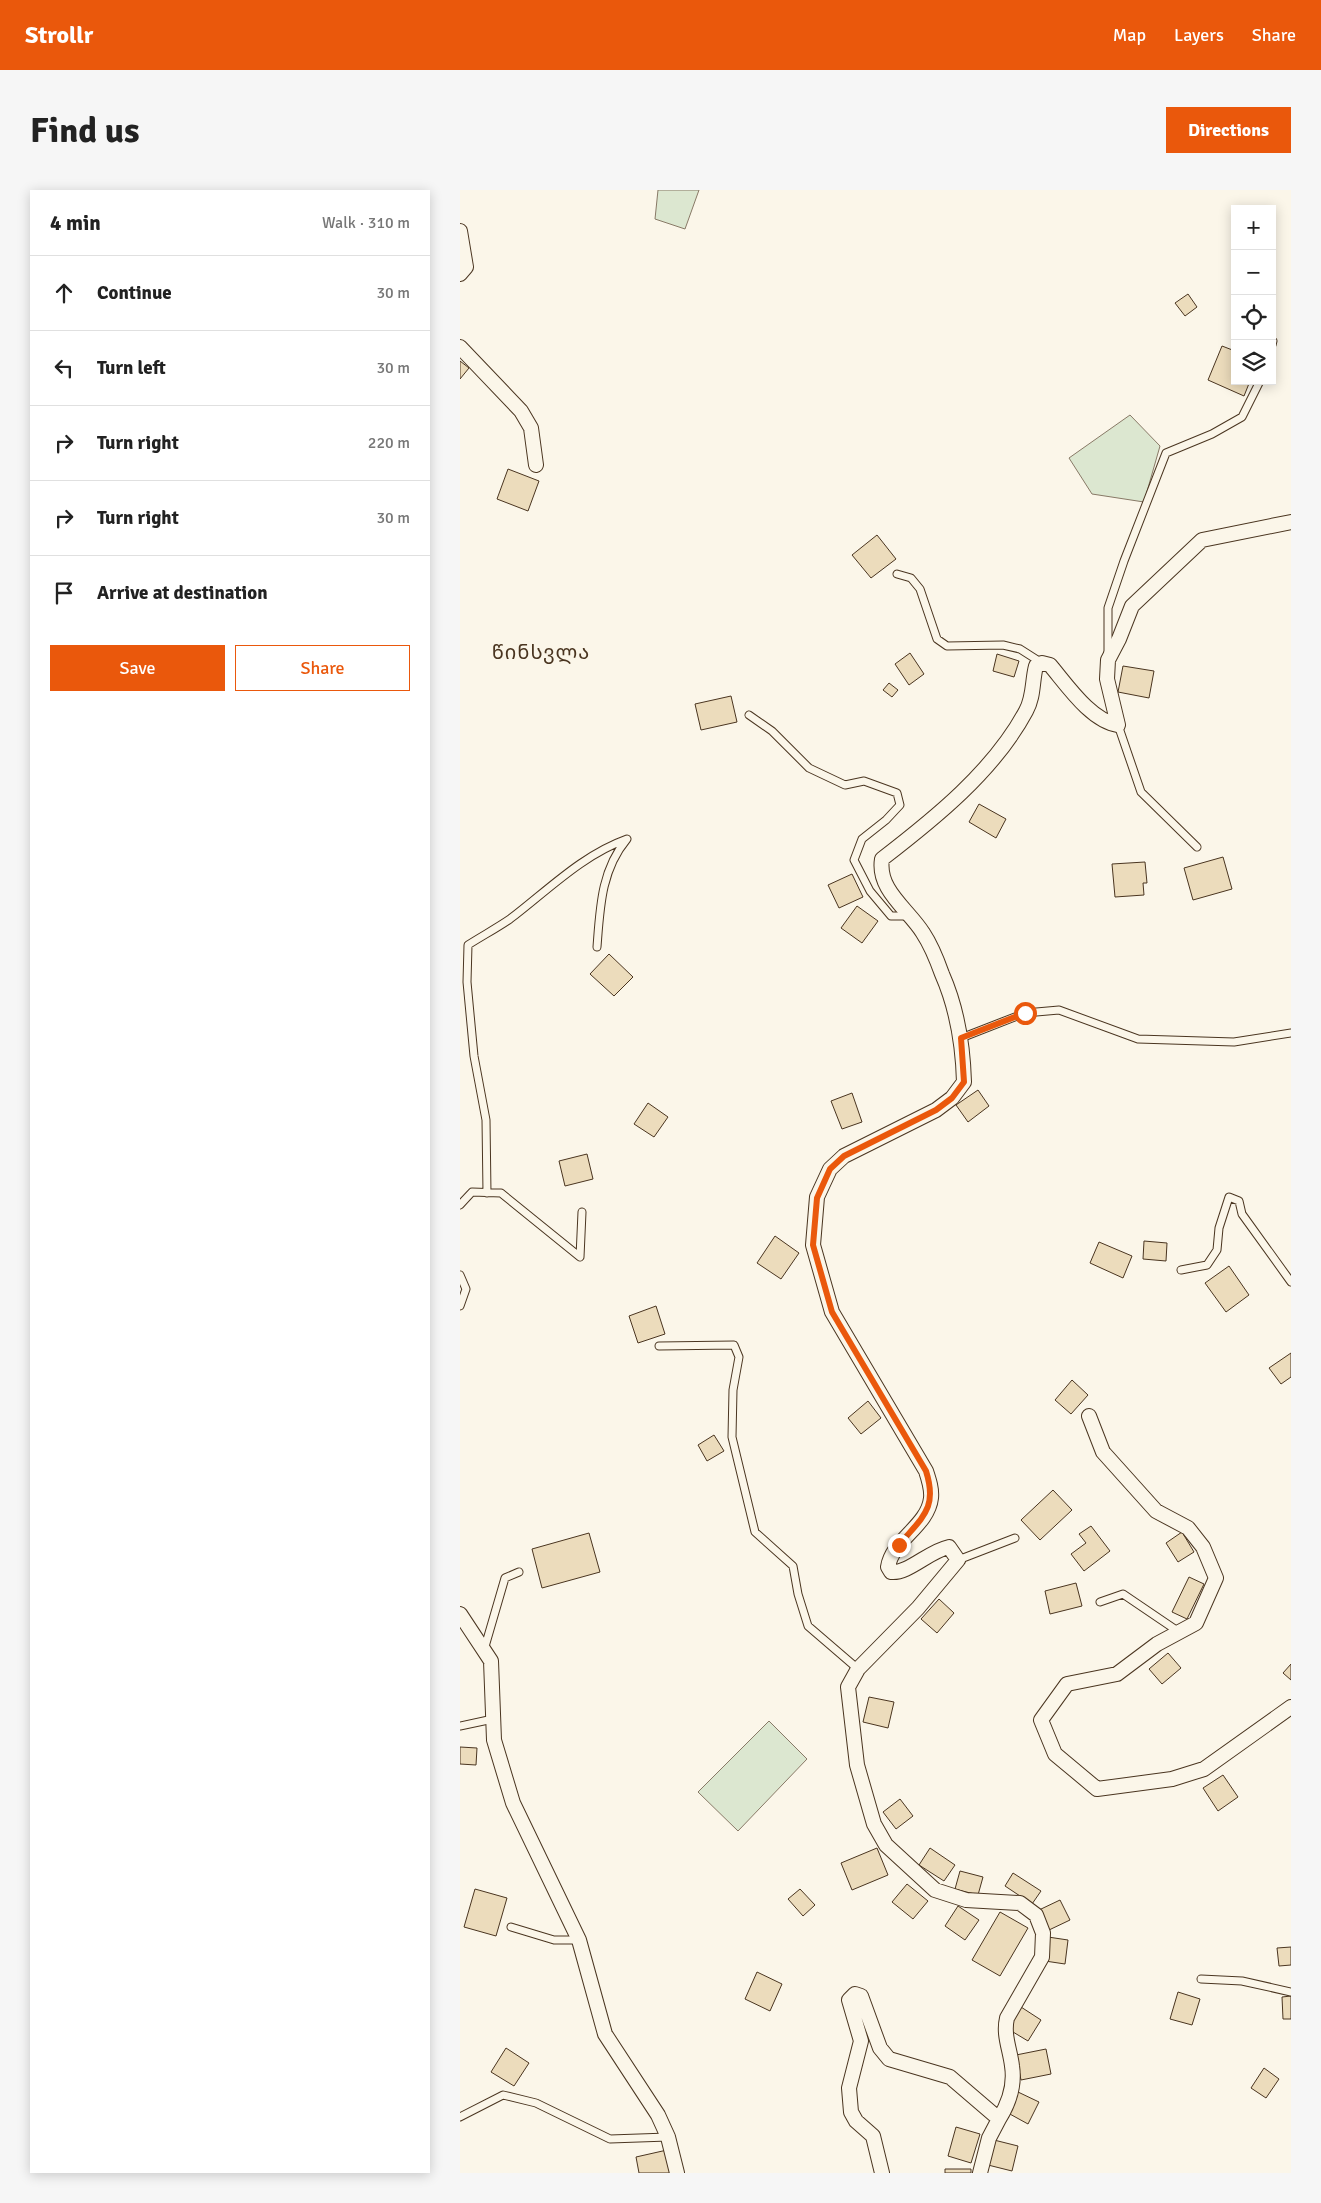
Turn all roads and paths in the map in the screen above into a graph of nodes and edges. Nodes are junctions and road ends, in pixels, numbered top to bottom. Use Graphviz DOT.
graph roads {
  1 [pos="460,230"];
  2 [pos="460,274"];
  3 [pos="460,347"];
  4 [pos="1258,385"];
  5 [pos="536,465"];
  6 [pos="1291,522"];
  7 [pos="897,574"];
  8 [pos="1108,660"];
  9 [pos="1042,663"];
  10 [pos="749,714"];
  11 [pos="1118,725"];
  12 [pos="1197,847"];
  13 [pos="909,916"];
  14 [pos="597,946"];
  15 [pos="1291,1034"];
  16 [pos="961,1038"];
  17 [pos="487,1193"];
  18 [pos="460,1205"];
  19 [pos="582,1212"];
  20 [pos="1181,1270"];
  21 [pos="460,1275"];
  22 [pos="1291,1282"];
  23 [pos="460,1306"];
  24 [pos="658,1346"];
  25 [pos="1089,1416"];
  26 [pos="1015,1538"];
  27 [pos="958,1560"];
  28 [pos="519,1572"];
  29 [pos="1100,1602"];
  30 [pos="460,1614"];
  31 [pos="1179,1632"];
  32 [pos="484,1650"];
  33 [pos="858,1669"];
  34 [pos="1291,1707"];
  35 [pos="493,1719"];
  36 [pos="460,1726"];
  37 [pos="511,1927"];
  38 [pos="579,1940"];
  39 [pos="1201,1979"];
  40 [pos="1291,1992"];
  41 [pos="460,2117"];
  42 [pos="999,2119"];
  43 [pos="668,2137"];
  44 [pos="677,2173"];
  45 [pos="882,2173"];
  46 [pos="980,2173"];
  1 -- 2 [label="street"];
  3 -- 5 [label="street"];
  4 -- 8 [label="lane"];
  6 -- 8 [label="street"];
  7 -- 9 [label="lane"];
  8 -- 11 [label="street"];
  9 -- 11 [label="street"];
  9 -- 13 [label="street"];
  10 -- 13 [label="lane"];
  11 -- 12 [label="lane"];
  13 -- 16 [label="street"];
  14 -- 17 [label="lane"];
  15 -- 16 [label="lane"];
  16 -- 27 [label="street"];
  17 -- 18 [label="lane"];
  17 -- 19 [label="lane"];
  20 -- 22 [label="lane"];
  21 -- 23 [label="lane"];
  24 -- 33 [label="lane"];
  25 -- 31 [label="street"];
  26 -- 27 [label="lane"];
  27 -- 33 [label="street"];
  28 -- 32 [label="lane"];
  29 -- 31 [label="lane"];
  30 -- 32 [label="street"];
  31 -- 34 [label="street"];
  32 -- 35 [label="street"];
  33 -- 42 [label="street"];
  35 -- 36 [label="lane"];
  35 -- 38 [label="street"];
  37 -- 38 [label="lane"];
  38 -- 43 [label="street"];
  39 -- 40 [label="lane"];
  41 -- 43 [label="lane"];
  42 -- 45 [label="street"];
  42 -- 46 [label="street"];
  43 -- 44 [label="street"];
}
